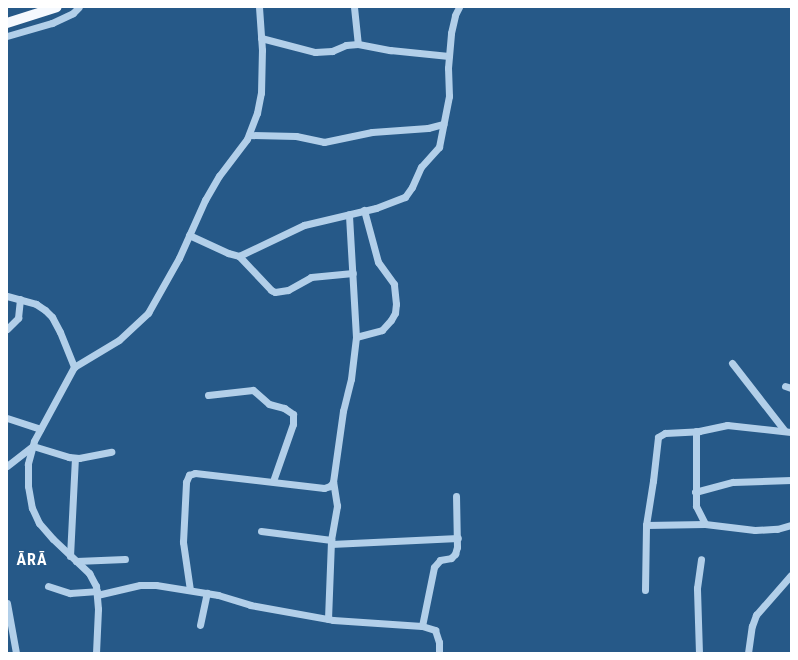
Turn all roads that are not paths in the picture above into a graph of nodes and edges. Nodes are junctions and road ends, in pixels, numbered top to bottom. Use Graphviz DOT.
graph roads {
  1 [pos="57,7"];
  2 [pos="79,7"];
  3 [pos="259,7"];
  4 [pos="354,7"];
  5 [pos="459,7"];
  6 [pos="7,23"];
  7 [pos="7,36"];
  8 [pos="261,38"];
  9 [pos="358,44"];
  10 [pos="449,56"];
  11 [pos="443,124"];
  12 [pos="249,135"];
  13 [pos="364,210"];
  14 [pos="349,214"];
  15 [pos="188,235"];
  16 [pos="239,256"];
  17 [pos="353,273"];
  18 [pos="7,296"];
  19 [pos="20,299"];
  20 [pos="7,329"];
  21 [pos="356,337"];
  22 [pos="732,363"];
  23 [pos="74,367"];
  24 [pos="208,395"];
  25 [pos="7,418"];
  26 [pos="40,429"];
  27 [pos="696,431"];
  28 [pos="788,431"];
  29 [pos="32,446"];
  30 [pos="111,452"];
  31 [pos="75,458"];
  32 [pos="7,466"];
  33 [pos="791,480"];
  34 [pos="273,481"];
  35 [pos="333,482"];
  36 [pos="696,492"];
  37 [pos="456,496"];
  38 [pos="705,524"];
  39 [pos="791,525"];
  40 [pos="646,526"];
  41 [pos="261,531"];
  42 [pos="458,538"];
  43 [pos="331,542"];
  44 [pos="70,556"];
  45 [pos="125,559"];
  46 [pos="701,559"];
  47 [pos="76,561"];
  48 [pos="791,575"];
  49 [pos="48,586"];
  50 [pos="190,590"];
  51 [pos="645,590"];
  52 [pos="97,593"];
  53 [pos="207,593"];
  54 [pos="7,603"];
  55 [pos="328,619"];
  56 [pos="200,625"];
  57 [pos="422,626"];
  58 [pos="16,653"];
  59 [pos="96,653"];
  60 [pos="439,653"];
  61 [pos="699,653"];
  62 [pos="748,653"];
  1 -- 6 [label="main road"];
  2 -- 7 [label="street"];
  3 -- 8 [label="street"];
  4 -- 9 [label="street"];
  5 -- 10 [label="street"];
  8 -- 9 [label="street"];
  8 -- 12 [label="street"];
  9 -- 10 [label="street"];
  10 -- 11 [label="street"];
  11 -- 12 [label="street"];
  11 -- 13 [label="street"];
  12 -- 15 [label="street"];
  13 -- 14 [label="street"];
  13 -- 21 [label="street"];
  14 -- 16 [label="street"];
  14 -- 17 [label="street"];
  15 -- 16 [label="street"];
  15 -- 23 [label="street"];
  16 -- 17 [label="street"];
  17 -- 21 [label="street"];
  18 -- 19 [label="street"];
  19 -- 20 [label="street"];
  19 -- 23 [label="street"];
  21 -- 35 [label="street"];
  22 -- 28 [label="street"];
  23 -- 26 [label="street"];
  24 -- 34 [label="street"];
  25 -- 26 [label="street"];
  26 -- 29 [label="street"];
  27 -- 28 [label="street"];
  27 -- 36 [label="street"];
  27 -- 40 [label="street"];
  29 -- 31 [label="street"];
  29 -- 32 [label="street"];
  29 -- 44 [label="street"];
  30 -- 31 [label="street"];
  31 -- 44 [label="street"];
  33 -- 36 [label="street"];
  34 -- 35 [label="street"];
  34 -- 50 [label="street"];
  35 -- 43 [label="street"];
  36 -- 38 [label="street"];
  37 -- 42 [label="street"];
  38 -- 39 [label="street"];
  38 -- 40 [label="street"];
  40 -- 51 [label="street"];
  41 -- 43 [label="street"];
  42 -- 43 [label="street"];
  42 -- 57 [label="street"];
  43 -- 55 [label="street"];
  44 -- 47 [label="street"];
  45 -- 47 [label="street"];
  46 -- 61 [label="street"];
  47 -- 52 [label="street"];
  48 -- 62 [label="street"];
  49 -- 52 [label="street"];
  50 -- 52 [label="street"];
  50 -- 53 [label="street"];
  52 -- 59 [label="street"];
  53 -- 55 [label="street"];
  53 -- 56 [label="street"];
  54 -- 58 [label="street"];
  55 -- 57 [label="street"];
  57 -- 60 [label="street"];
}
